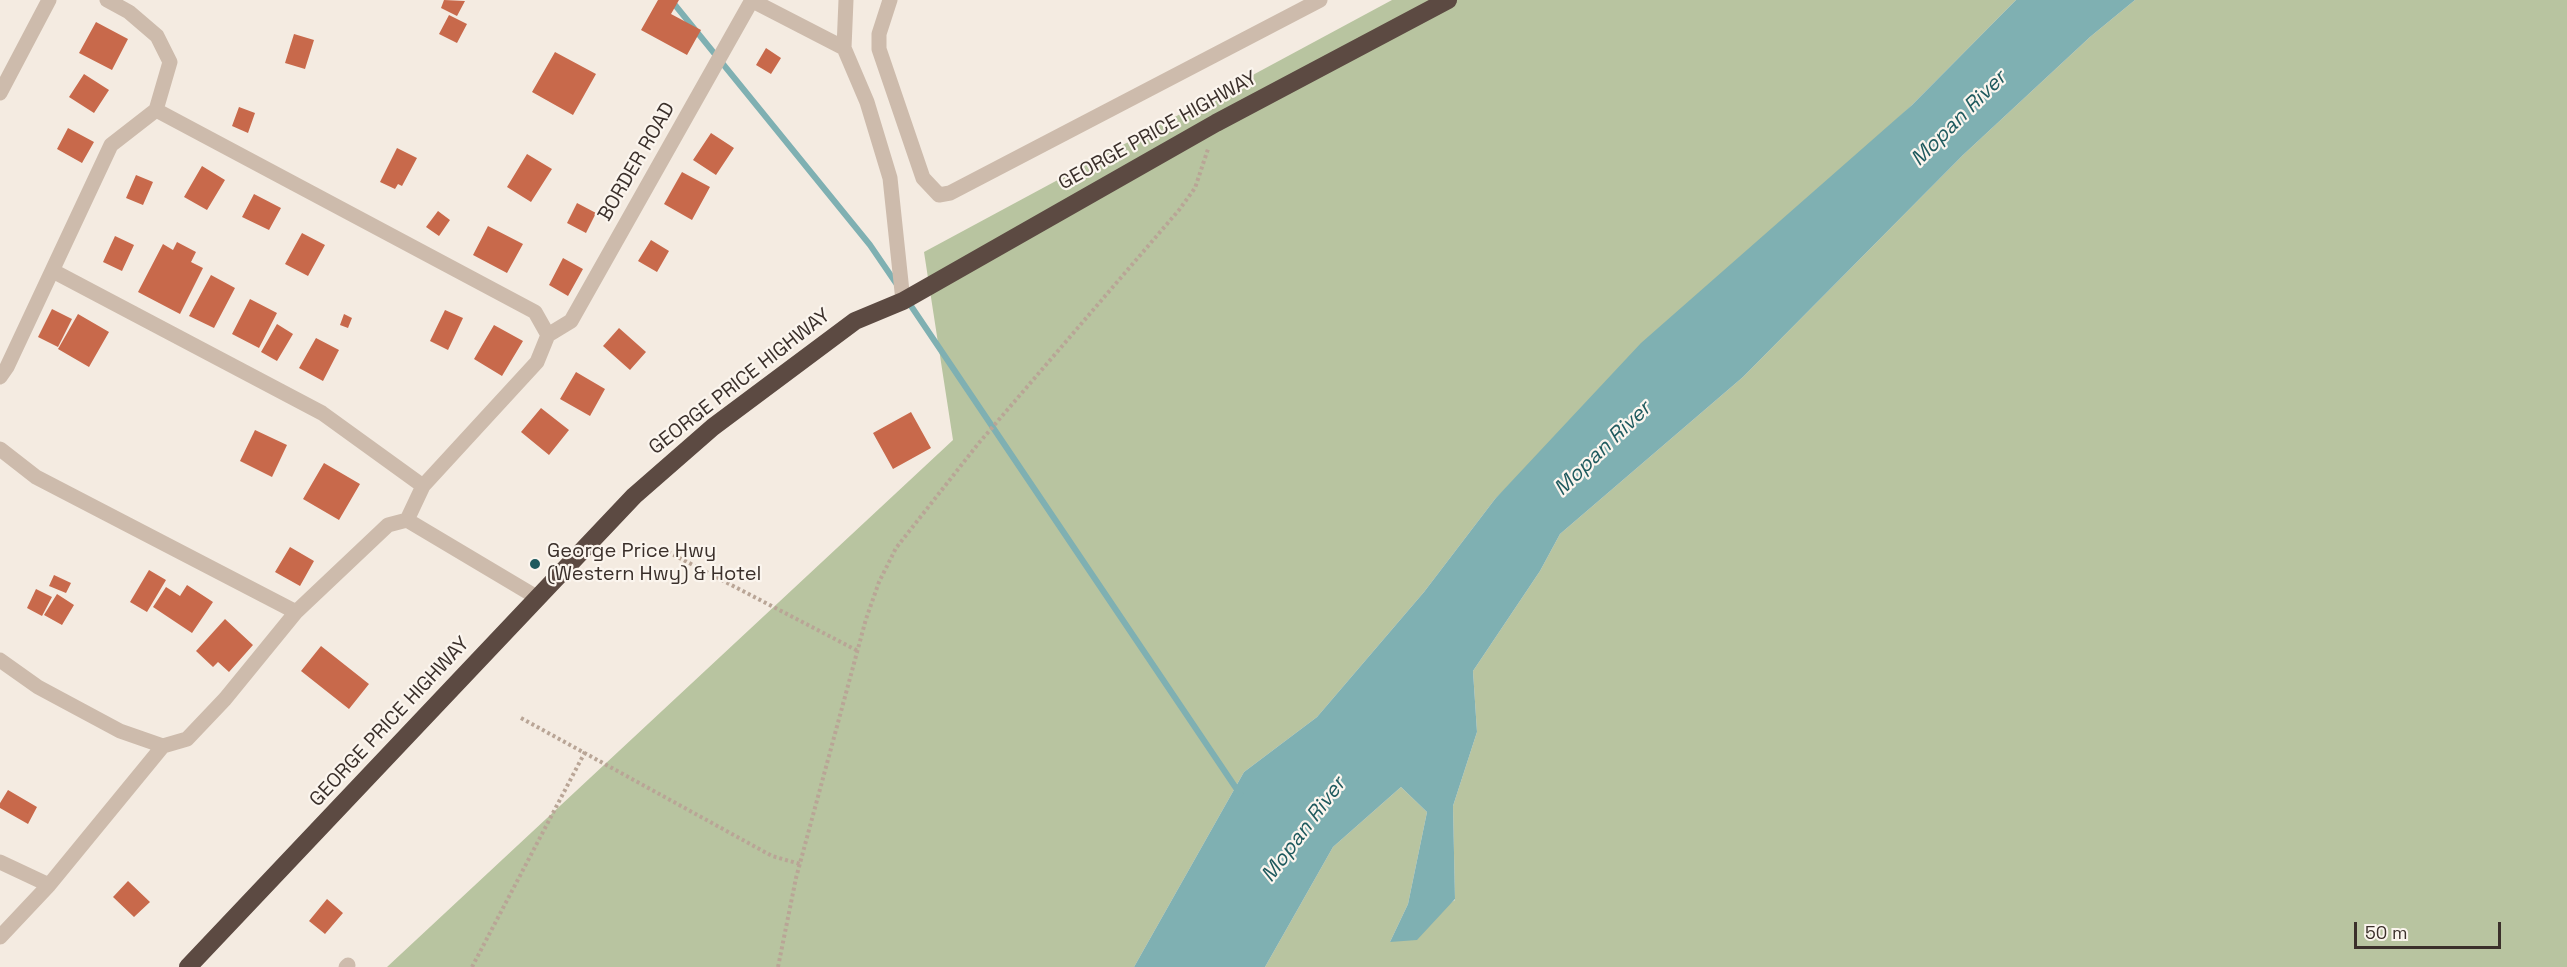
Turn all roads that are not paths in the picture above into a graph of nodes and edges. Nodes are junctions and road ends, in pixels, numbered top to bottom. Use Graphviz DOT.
graph roads {
  1 [pos="49,0"];
  2 [pos="107,0"];
  3 [pos="752,0"];
  4 [pos="846,0"];
  5 [pos="890,0"];
  6 [pos="1320,0"];
  7 [pos="1448,0"];
  8 [pos="133,6"];
  9 [pos="844,48"];
  10 [pos="0,93"];
  11 [pos="156,110"];
  12 [pos="53,271"];
  13 [pos="903,301"];
  14 [pos="548,335"];
  15 [pos="0,377"];
  16 [pos="0,449"];
  17 [pos="423,486"];
  18 [pos="407,520"];
  19 [pos="538,598"];
  20 [pos="296,612"];
  21 [pos="0,660"];
  22 [pos="163,746"];
  23 [pos="0,862"];
  24 [pos="49,885"];
  25 [pos="0,937"];
  26 [pos="188,967"];
  1 -- 10 [label="street"];
  2 -- 8 [label="street"];
  3 -- 9 [label="street"];
  3 -- 14 [label="street, BORDER ROAD"];
  4 -- 9 [label="street"];
  5 -- 6 [label="street"];
  7 -- 13 [label="highway, GEORGE PRICE HIGHWAY"];
  8 -- 11 [label="street"];
  9 -- 13 [label="street"];
  11 -- 12 [label="street"];
  11 -- 14 [label="street"];
  12 -- 15 [label="street"];
  12 -- 17 [label="street"];
  13 -- 19 [label="highway, GEORGE PRICE HIGHWAY"];
  14 -- 17 [label="street"];
  16 -- 20 [label="street"];
  17 -- 18 [label="street"];
  18 -- 19 [label="street"];
  18 -- 20 [label="street"];
  19 -- 26 [label="highway, GEORGE PRICE HIGHWAY"];
  20 -- 22 [label="street"];
  21 -- 22 [label="street"];
  22 -- 24 [label="street"];
  23 -- 24 [label="street"];
  24 -- 25 [label="street"];
}
